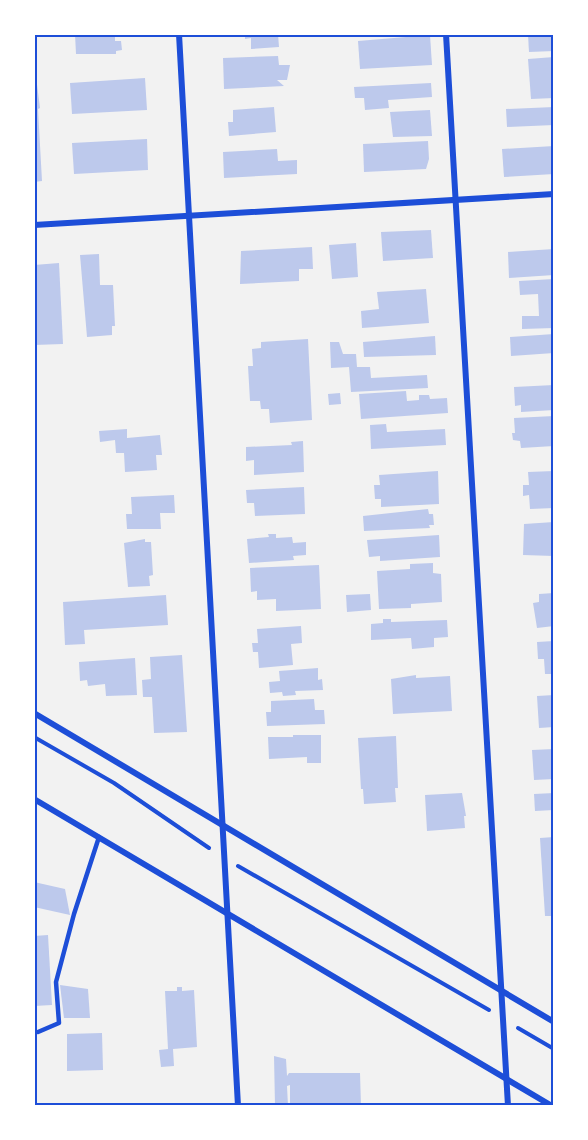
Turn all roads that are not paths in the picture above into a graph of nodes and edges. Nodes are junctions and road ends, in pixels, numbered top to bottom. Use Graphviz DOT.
graph roads {
  1 [pos="179,34"];
  2 [pos="446,34"];
  3 [pos="554,194"];
  4 [pos="456,200"];
  5 [pos="189,216"];
  6 [pos="34,225"];
  7 [pos="34,713"];
  8 [pos="34,799"];
  9 [pos="222,824"];
  10 [pos="99,837"];
  11 [pos="228,912"];
  12 [pos="501,991"];
  13 [pos="554,1022"];
  14 [pos="38,1032"];
  15 [pos="506,1078"];
  16 [pos="238,1106"];
  17 [pos="508,1106"];
  18 [pos="552,1106"];
  1 -- 5 [label="street"];
  2 -- 4 [label="street"];
  3 -- 4 [label="street"];
  4 -- 5 [label="street"];
  4 -- 12 [label="street"];
  5 -- 6 [label="street"];
  5 -- 9 [label="street"];
  7 -- 9 [label="street"];
  8 -- 10 [label="street"];
  9 -- 11 [label="street"];
  9 -- 12 [label="street"];
  10 -- 11 [label="street"];
  10 -- 14 [label="lane"];
  11 -- 15 [label="street"];
  11 -- 16 [label="street"];
  12 -- 13 [label="street"];
  12 -- 15 [label="street"];
  15 -- 17 [label="street"];
  15 -- 18 [label="street"];
}
